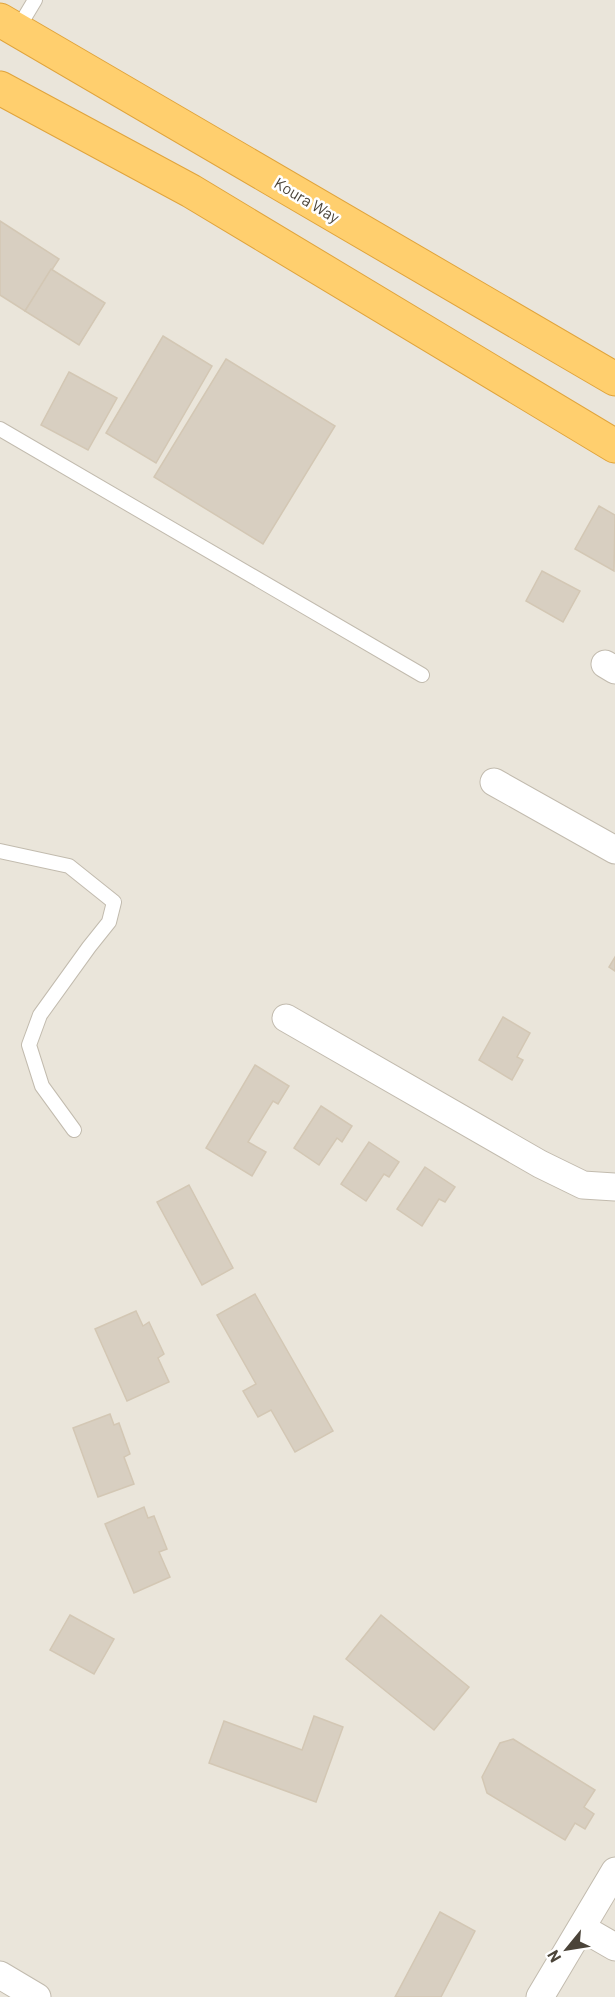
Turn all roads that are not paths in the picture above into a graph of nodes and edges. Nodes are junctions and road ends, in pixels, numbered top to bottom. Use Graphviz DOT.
graph roads {
  1 [pos="35,0"];
  2 [pos="9,25"];
  3 [pos="0,88"];
  4 [pos="615,379"];
  5 [pos="0,429"];
  6 [pos="615,446"];
  7 [pos="422,675"];
  8 [pos="494,782"];
  9 [pos="615,850"];
  10 [pos="0,851"];
  11 [pos="286,1018"];
  12 [pos="74,1130"];
  13 [pos="615,1186"];
  14 [pos="615,1871"];
  15 [pos="582,1928"];
  16 [pos="615,1947"];
  17 [pos="0,1975"];
  18 [pos="37,1997"];
  19 [pos="540,1997"];
  1 -- 2 [label="lane"];
  2 -- 4 [label="highway, Koura Way"];
  3 -- 6 [label="highway"];
  5 -- 7 [label="lane"];
  8 -- 9 [label="street"];
  10 -- 12 [label="lane"];
  11 -- 13 [label="street"];
  14 -- 15 [label="street"];
  15 -- 16 [label="street"];
  15 -- 19 [label="street"];
  17 -- 18 [label="street"];
}
